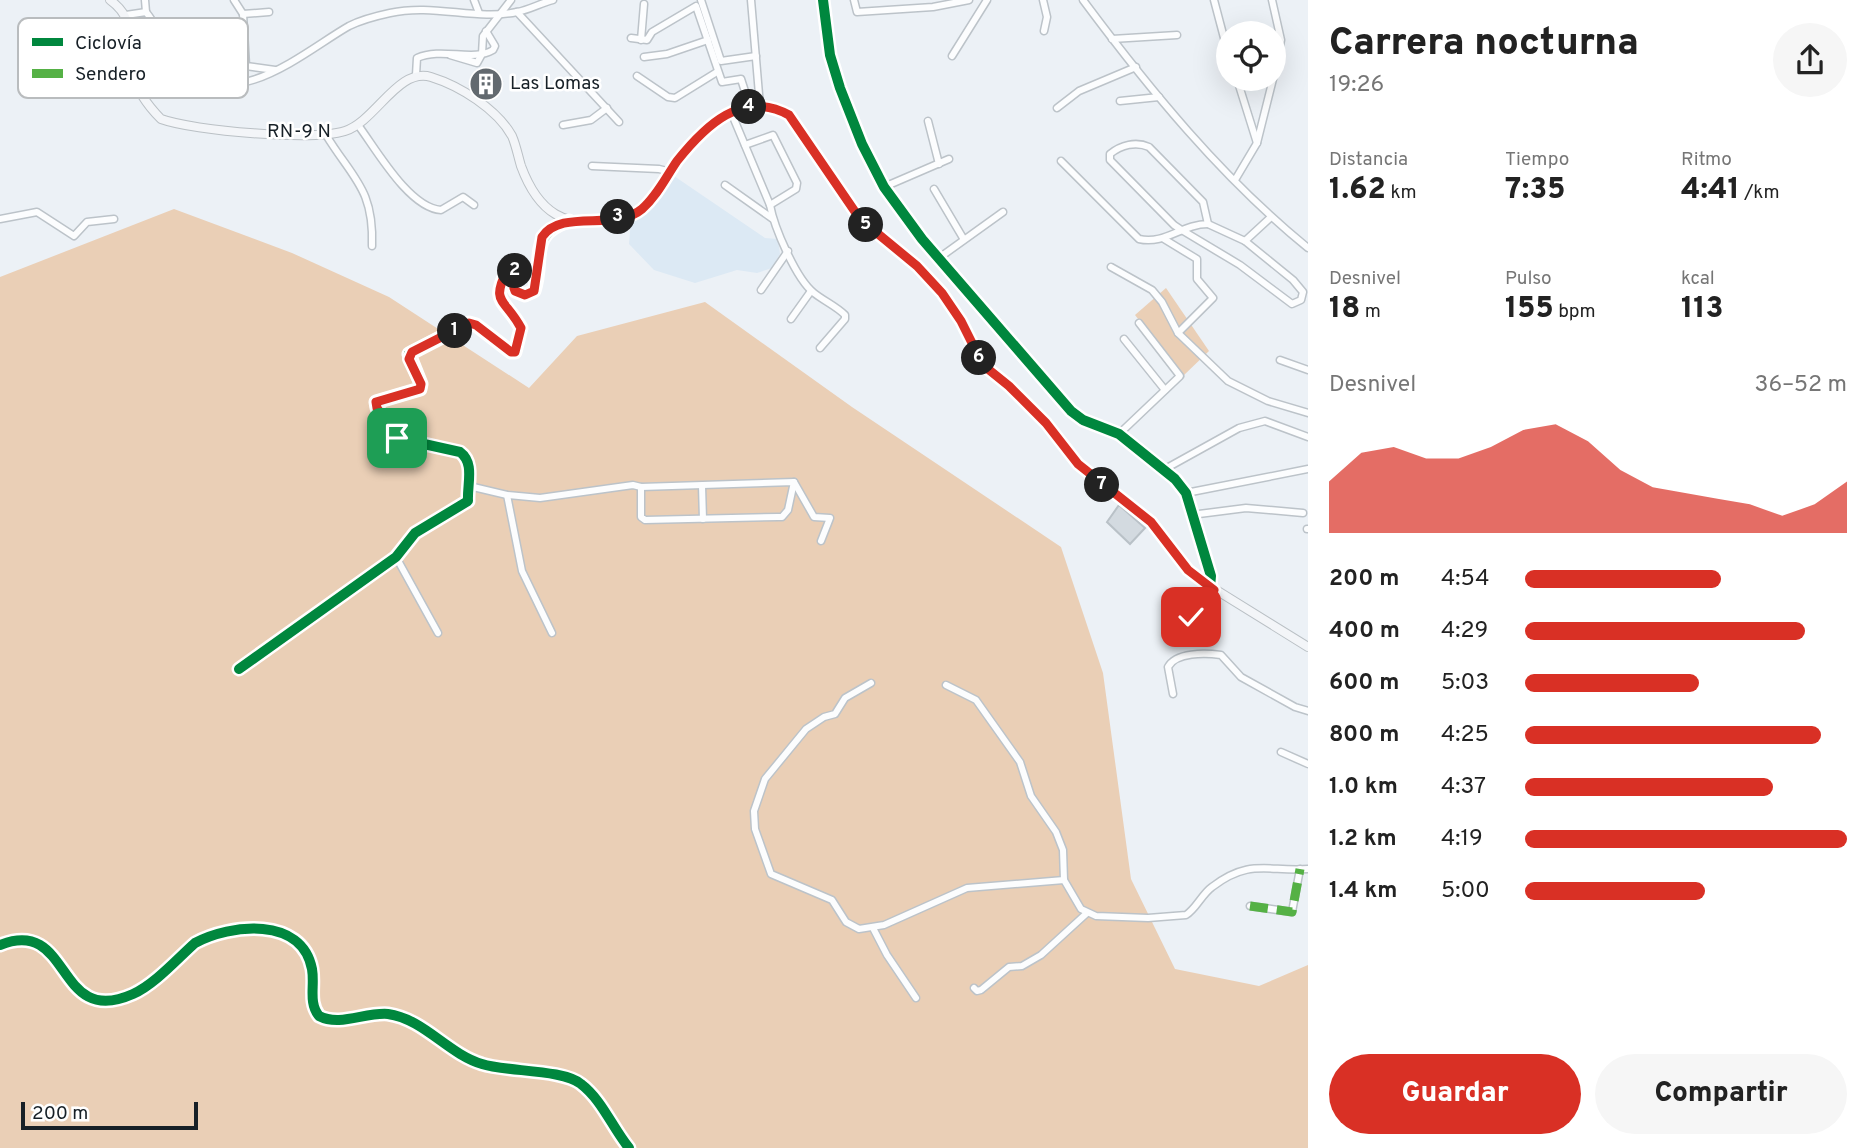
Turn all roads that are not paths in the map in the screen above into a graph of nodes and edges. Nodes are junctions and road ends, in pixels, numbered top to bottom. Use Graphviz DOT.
graph roads {
  1 [pos="110,0"];
  2 [pos="145,0"];
  3 [pos="234,0"];
  4 [pos="474,0"];
  5 [pos="511,0"];
  6 [pos="553,0"];
  7 [pos="701,0"];
  8 [pos="751,0"];
  9 [pos="823,0"];
  10 [pos="854,0"];
  11 [pos="969,0"];
  12 [pos="987,0"];
  13 [pos="1043,0"];
  14 [pos="1083,0"];
  15 [pos="1213,0"];
  16 [pos="1272,0"];
  17 [pos="430,1"];
  18 [pos="644,4"];
  19 [pos="433,9"];
  20 [pos="146,12"];
  21 [pos="269,12"];
  22 [pos="517,12"];
  23 [pos="479,13"];
  24 [pos="498,13"];
  25 [pos="243,14"];
  26 [pos="126,15"];
  27 [pos="127,18"];
  28 [pos="150,18"];
  29 [pos="243,18"];
  30 [pos="1219,21"];
  31 [pos="1277,21"];
  32 [pos="1044,31"];
  33 [pos="486,32"];
  34 [pos="1177,35"];
  35 [pos="631,38"];
  36 [pos="1112,39"];
  37 [pos="641,40"];
  38 [pos="708,40"];
  39 [pos="482,54"];
  40 [pos="756,56"];
  41 [pos="952,56"];
  42 [pos="644,57"];
  43 [pos="248,66"];
  44 [pos="1136,67"];
  45 [pos="279,70"];
  46 [pos="718,72"];
  47 [pos="416,75"];
  48 [pos="637,76"];
  49 [pos="248,79"];
  50 [pos="1241,91"];
  51 [pos="1270,91"];
  52 [pos="1159,97"];
  53 [pos="144,98"];
  54 [pos="1120,101"];
  55 [pos="760,106"];
  56 [pos="750,107"];
  57 [pos="607,108"];
  58 [pos="1057,108"];
  59 [pos="732,112"];
  60 [pos="928,121"];
  61 [pos="619,122"];
  62 [pos="358,125"];
  63 [pos="563,125"];
  64 [pos="326,135"];
  65 [pos="1257,143"];
  66 [pos="745,145"];
  67 [pos="948,159"];
  68 [pos="1061,161"];
  69 [pos="939,164"];
  70 [pos="592,166"];
  71 [pos="671,172"];
  72 [pos="1235,180"];
  73 [pos="725,185"];
  74 [pos="884,187"];
  75 [pos="934,189"];
  76 [pos="474,205"];
  77 [pos="770,205"];
  78 [pos="1003,212"];
  79 [pos="1271,217"];
  80 [pos="0,219"];
  81 [pos="114,219"];
  82 [pos="773,219"];
  83 [pos="569,221"];
  84 [pos="1208,224"];
  85 [pos="1180,229"];
  86 [pos="963,238"];
  87 [pos="1164,239"];
  88 [pos="1245,241"];
  89 [pos="372,246"];
  90 [pos="1308,248"];
  91 [pos="788,251"];
  92 [pos="939,258"];
  93 [pos="1111,267"];
  94 [pos="761,290"];
  95 [pos="811,291"];
  96 [pos="791,319"];
  97 [pos="1139,323"];
  98 [pos="1178,333"];
  99 [pos="1124,339"];
  100 [pos="820,348"];
  101 [pos="1280,360"];
  102 [pos="1308,370"];
  103 [pos="1165,390"];
  104 [pos="1308,413"];
  105 [pos="1119,435"];
  106 [pos="1308,437"];
  107 [pos="1165,469"];
  108 [pos="1308,469"];
  109 [pos="794,482"];
  110 [pos="469,486"];
  111 [pos="702,486"];
  112 [pos="641,487"];
  113 [pos="1186,494"];
  114 [pos="507,495"];
  115 [pos="1303,513"];
  116 [pos="1191,515"];
  117 [pos="703,519"];
  118 [pos="821,541"];
  119 [pos="396,557"];
  120 [pos="1212,589"];
  121 [pos="1169,629"];
  122 [pos="438,633"];
  123 [pos="552,634"];
  124 [pos="1293,636"];
  125 [pos="1308,638"];
  126 [pos="1308,648"];
  127 [pos="239,669"];
  128 [pos="871,683"];
  129 [pos="946,685"];
  130 [pos="1173,694"];
  131 [pos="1308,711"];
  132 [pos="1282,752"];
  133 [pos="1308,764"];
  134 [pos="1300,869"];
  135 [pos="1308,869"];
  136 [pos="1064,880"];
  137 [pos="1250,906"];
  138 [pos="1087,913"];
  139 [pos="873,928"];
  140 [pos="0,945"];
  141 [pos="974,988"];
  142 [pos="916,998"];
  143 [pos="629,1148"];
  1 -- 26 [label="main road"];
  2 -- 20 [label="street"];
  3 -- 25 [label="street"];
  4 -- 23 [label="street"];
  5 -- 24 [label="street"];
  6 -- 22 [label="street"];
  7 -- 40 [label="street"];
  8 -- 40 [label="street"];
  9 -- 74 [label="street"];
  10 -- 11 [label="street"];
  12 -- 41 [label="street"];
  13 -- 32 [label="street"];
  14 -- 36 [label="street"];
  15 -- 30 [label="street"];
  16 -- 31 [label="street"];
  17 -- 19 [label="street"];
  18 -- 37 [label="street"];
  19 -- 23 [label="street"];
  19 -- 45 [label="street"];
  20 -- 26 [label="street"];
  20 -- 28 [label="street"];
  21 -- 25 [label="street"];
  22 -- 24 [label="street"];
  22 -- 57 [label="street"];
  23 -- 24 [label="street"];
  24 -- 33 [label="street"];
  25 -- 29 [label="street"];
  26 -- 27 [label="main road, RN-9 N"];
  33 -- 39 [label="street"];
  33 -- 39 [label="street"];
  34 -- 36 [label="street"];
  35 -- 37 [label="street"];
  36 -- 44 [label="street"];
  37 -- 38 [label="street"];
  38 -- 42 [label="street"];
  38 -- 46 [label="street"];
  39 -- 47 [label="street"];
  40 -- 55 [label="street"];
  43 -- 45 [label="street"];
  44 -- 52 [label="street"];
  44 -- 58 [label="street"];
  45 -- 49 [label="street"];
  46 -- 48 [label="street"];
  46 -- 56 [label="street"];
  47 -- 62 [label="main road, RN-9 N"];
  47 -- 83 [label="main road"];
  50 -- 65 [label="street"];
  51 -- 65 [label="street"];
  52 -- 54 [label="street"];
  52 -- 72 [label="street"];
  53 -- 64 [label="main road, RN-9 N"];
  55 -- 56 [label="main road"];
  55 -- 120 [label="main road"];
  56 -- 59 [label="main road"];
  57 -- 61 [label="street"];
  57 -- 63 [label="street"];
  59 -- 66 [label="street"];
  59 -- 71 [label="main road"];
  60 -- 69 [label="street"];
  62 -- 64 [label="main road, RN-9 N"];
  62 -- 76 [label="street"];
  64 -- 89 [label="street"];
  65 -- 72 [label="street"];
  66 -- 77 [label="street"];
  66 -- 77 [label="street"];
  67 -- 69 [label="street"];
  68 -- 87 [label="street"];
  69 -- 74 [label="street"];
  70 -- 71 [label="street"];
  71 -- 83 [label="main road"];
  72 -- 79 [label="street"];
  73 -- 82 [label="street"];
  74 -- 92 [label="street"];
  75 -- 86 [label="street"];
  77 -- 82 [label="street"];
  78 -- 86 [label="street"];
  79 -- 88 [label="street"];
  79 -- 90 [label="street"];
  80 -- 81 [label="street"];
  82 -- 91 [label="street"];
  83 -- 110 [label="street"];
  84 -- 85 [label="street"];
  84 -- 85 [label="street"];
  84 -- 88 [label="street"];
  85 -- 87 [label="street"];
  85 -- 88 [label="street"];
  86 -- 92 [label="street"];
  87 -- 98 [label="street"];
  91 -- 94 [label="street"];
  91 -- 95 [label="street"];
  92 -- 105 [label="street"];
  93 -- 98 [label="street"];
  95 -- 96 [label="street"];
  95 -- 100 [label="street"];
  97 -- 103 [label="street"];
  98 -- 104 [label="street"];
  99 -- 103 [label="street"];
  101 -- 102 [label="street"];
  103 -- 105 [label="street"];
  105 -- 107 [label="street"];
  106 -- 107 [label="street"];
  107 -- 113 [label="street"];
  108 -- 113 [label="street"];
  109 -- 111 [label="street"];
  109 -- 117 [label="street"];
  109 -- 118 [label="street"];
  110 -- 114 [label="street"];
  110 -- 119 [label="street"];
  111 -- 112 [label="street"];
  111 -- 117 [label="street"];
  112 -- 114 [label="street"];
  112 -- 117 [label="street"];
  113 -- 116 [label="street"];
  114 -- 123 [label="street"];
  115 -- 116 [label="street"];
  116 -- 120 [label="street"];
  119 -- 122 [label="street"];
  119 -- 127 [label="street"];
  120 -- 121 [label="street"];
  120 -- 124 [label="main road"];
  124 -- 125 [label="main road"];
  124 -- 126 [label="main road"];
  128 -- 139 [label="street"];
  129 -- 136 [label="street"];
  130 -- 131 [label="street"];
  132 -- 133 [label="street"];
  134 -- 135 [label="street"];
  134 -- 137 [label="street"];
  134 -- 138 [label="street"];
  136 -- 138 [label="street"];
  136 -- 139 [label="street"];
  138 -- 141 [label="street"];
  139 -- 142 [label="street"];
  140 -- 143 [label="street"];
}
